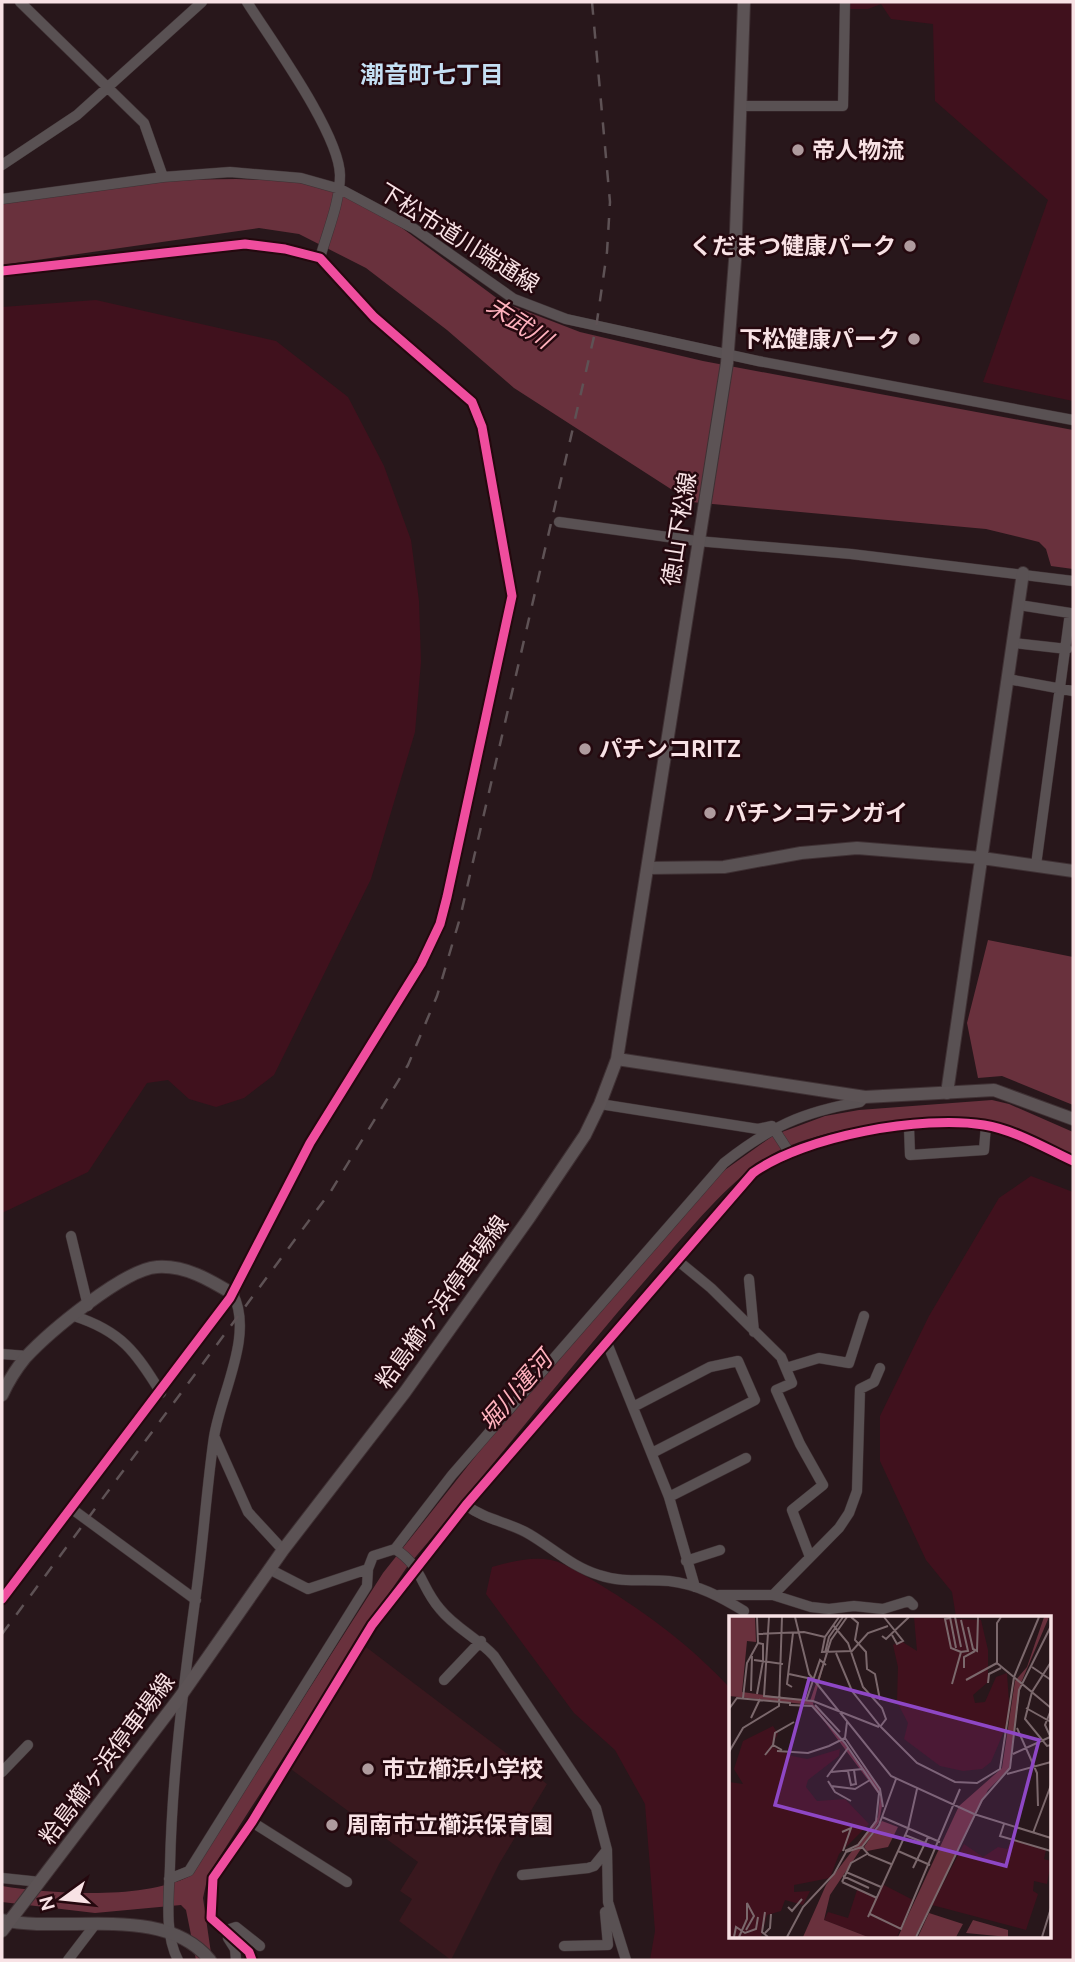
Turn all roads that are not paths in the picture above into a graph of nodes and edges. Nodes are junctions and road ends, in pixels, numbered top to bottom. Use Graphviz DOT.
graph roads {
  1 [pos="20,2"];
  2 [pos="202,2"];
  3 [pos="247,2"];
  4 [pos="744,2"];
  5 [pos="845,2"];
  6 [pos="108,85"];
  7 [pos="740,106"];
  8 [pos="2,165"];
  9 [pos="163,177"];
  10 [pos="340,189"];
  11 [pos="2,199"];
  12 [pos="320,258"];
  13 [pos="2,271"];
  14 [pos="728,359"];
  15 [pos="1073,420"];
  16 [pos="559,522"];
  17 [pos="697,541"];
  18 [pos="1023,573"];
  19 [pos="1073,581"];
  20 [pos="1019,605"];
  21 [pos="1013,643"];
  22 [pos="1067,649"];
  23 [pos="1008,679"];
  24 [pos="1061,689"];
  25 [pos="1073,691"];
  26 [pos="982,858"];
  27 [pos="1036,865"];
  28 [pos="648,867"];
  29 [pos="1073,871"];
  30 [pos="617,1059"];
  31 [pos="947,1093"];
  32 [pos="865,1097"];
  33 [pos="600,1104"];
  34 [pos="1073,1119"];
  35 [pos="986,1125"];
  36 [pos="909,1127"];
  37 [pos="776,1128"];
  38 [pos="788,1151"];
  39 [pos="1073,1161"];
  40 [pos="71,1236"];
  41 [pos="677,1260"];
  42 [pos="749,1279"];
  43 [pos="233,1293"];
  44 [pos="88,1306"];
  45 [pos="74,1316"];
  46 [pos="864,1316"];
  47 [pos="754,1332"];
  48 [pos="607,1343"];
  49 [pos="2,1354"];
  50 [pos="27,1356"];
  51 [pos="786,1368"];
  52 [pos="880,1368"];
  53 [pos="161,1393"];
  54 [pos="2,1395"];
  55 [pos="633,1407"];
  56 [pos="214,1435"];
  57 [pos="652,1453"];
  58 [pos="746,1458"];
  59 [pos="669,1497"];
  60 [pos="466,1505"];
  61 [pos="72,1509"];
  62 [pos="283,1550"];
  63 [pos="397,1550"];
  64 [pos="720,1550"];
  65 [pos="810,1557"];
  66 [pos="686,1560"];
  67 [pos="416,1565"];
  68 [pos="269,1569"];
  69 [pos="368,1569"];
  70 [pos="695,1587"];
  71 [pos="719,1595"];
  72 [pos="773,1595"];
  73 [pos="2,1599"];
  74 [pos="195,1600"];
  75 [pos="914,1605"];
  76 [pos="744,1611"];
  77 [pos="481,1641"];
  78 [pos="444,1680"];
  79 [pos="180,1697"];
  80 [pos="28,1745"];
  81 [pos="2,1772"];
  82 [pos="253,1822"];
  83 [pos="607,1850"];
  84 [pos="522,1875"];
  85 [pos="2,1878"];
  86 [pos="169,1879"];
  87 [pos="40,1882"];
  88 [pos="347,1882"];
  89 [pos="608,1902"];
  90 [pos="4,1924"];
  91 [pos="94,1926"];
  92 [pos="224,1931"];
  93 [pos="170,1932"];
  94 [pos="260,1946"];
  95 [pos="564,1947"];
  96 [pos="68,1960"];
  97 [pos="178,1960"];
  98 [pos="209,1960"];
  99 [pos="236,1960"];
  100 [pos="252,1960"];
  101 [pos="626,1960"];
  1 -- 6 [label="street"];
  2 -- 6 [label="street"];
  3 -- 10 [label="street"];
  4 -- 7 [label="main road, 徳山下松線"];
  5 -- 7 [label="street"];
  6 -- 8 [label="street"];
  6 -- 9 [label="street"];
  7 -- 14 [label="main road, 徳山下松線"];
  9 -- 10 [label="street, 下松市道川端通線"];
  9 -- 11 [label="street, 下松市道川端通線"];
  10 -- 12 [label="street"];
  10 -- 14 [label="street, 下松市道川端通線"];
  12 -- 13 [label="street"];
  12 -- 43 [label="street"];
  14 -- 15 [label="street, 下松市道川端通線"];
  14 -- 17 [label="main road, 徳山下松線"];
  16 -- 17 [label="street"];
  17 -- 18 [label="street"];
  17 -- 28 [label="main road, 徳山下松線"];
  18 -- 19 [label="street"];
  18 -- 20 [label="street"];
  20 -- 21 [label="street"];
  20 -- 22 [label="street"];
  21 -- 22 [label="street"];
  21 -- 23 [label="street"];
  22 -- 24 [label="street"];
  23 -- 24 [label="street"];
  23 -- 26 [label="street"];
  24 -- 25 [label="street"];
  24 -- 27 [label="street"];
  26 -- 27 [label="street"];
  26 -- 28 [label="street"];
  26 -- 31 [label="street"];
  27 -- 29 [label="street"];
  28 -- 30 [label="main road, 徳山下松線"];
  30 -- 32 [label="main road"];
  30 -- 33 [label="main road, 粭島櫛ヶ浜停車場線"];
  31 -- 32 [label="main road"];
  31 -- 34 [label="main road"];
  32 -- 37 [label="street"];
  33 -- 37 [label="street"];
  33 -- 62 [label="main road, 粭島櫛ヶ浜停車場線"];
  35 -- 36 [label="street"];
  35 -- 36 [label="street"];
  35 -- 39 [label="street"];
  36 -- 38 [label="street"];
  37 -- 38 [label="street"];
  37 -- 63 [label="street"];
  38 -- 41 [label="street"];
  40 -- 44 [label="street"];
  41 -- 47 [label="street"];
  41 -- 48 [label="street"];
  42 -- 47 [label="street"];
  43 -- 44 [label="street"];
  43 -- 53 [label="street"];
  43 -- 56 [label="street"];
  44 -- 45 [label="street"];
  45 -- 50 [label="street"];
  45 -- 53 [label="street"];
  46 -- 51 [label="street"];
  47 -- 51 [label="street"];
  48 -- 55 [label="street"];
  48 -- 60 [label="street"];
  49 -- 50 [label="street"];
  50 -- 54 [label="street"];
  51 -- 65 [label="street"];
  52 -- 65 [label="street"];
  53 -- 61 [label="street"];
  55 -- 57 [label="street"];
  55 -- 57 [label="street"];
  56 -- 62 [label="street"];
  56 -- 74 [label="street"];
  57 -- 59 [label="street"];
  58 -- 59 [label="street"];
  59 -- 66 [label="street"];
  60 -- 67 [label="street"];
  60 -- 70 [label="street"];
  61 -- 73 [label="street"];
  61 -- 74 [label="street"];
  62 -- 68 [label="main road, 粭島櫛ヶ浜停車場線"];
  63 -- 67 [label="street"];
  63 -- 69 [label="street"];
  64 -- 66 [label="street"];
  65 -- 72 [label="street"];
  66 -- 70 [label="street"];
  67 -- 77 [label="street"];
  67 -- 82 [label="street"];
  68 -- 69 [label="street"];
  68 -- 79 [label="main road, 粭島櫛ヶ浜停車場線"];
  69 -- 86 [label="street"];
  70 -- 71 [label="street"];
  71 -- 72 [label="street"];
  71 -- 76 [label="street"];
  72 -- 75 [label="street"];
  74 -- 79 [label="street"];
  77 -- 78 [label="street"];
  77 -- 83 [label="street"];
  79 -- 86 [label="street"];
  79 -- 87 [label="main road, 粭島櫛ヶ浜停車場線"];
  80 -- 81 [label="street"];
  82 -- 88 [label="street"];
  82 -- 92 [label="street"];
  83 -- 84 [label="street"];
  83 -- 89 [label="street"];
  85 -- 87 [label="street"];
  86 -- 93 [label="street"];
  87 -- 90 [label="main road, 粭島櫛ヶ浜停車場線"];
  89 -- 95 [label="street"];
  89 -- 101 [label="street"];
  90 -- 91 [label="street"];
  91 -- 93 [label="street"];
  91 -- 96 [label="street"];
  92 -- 94 [label="street"];
  92 -- 99 [label="street"];
  92 -- 100 [label="street"];
  93 -- 97 [label="street"];
  93 -- 98 [label="street"];
}
